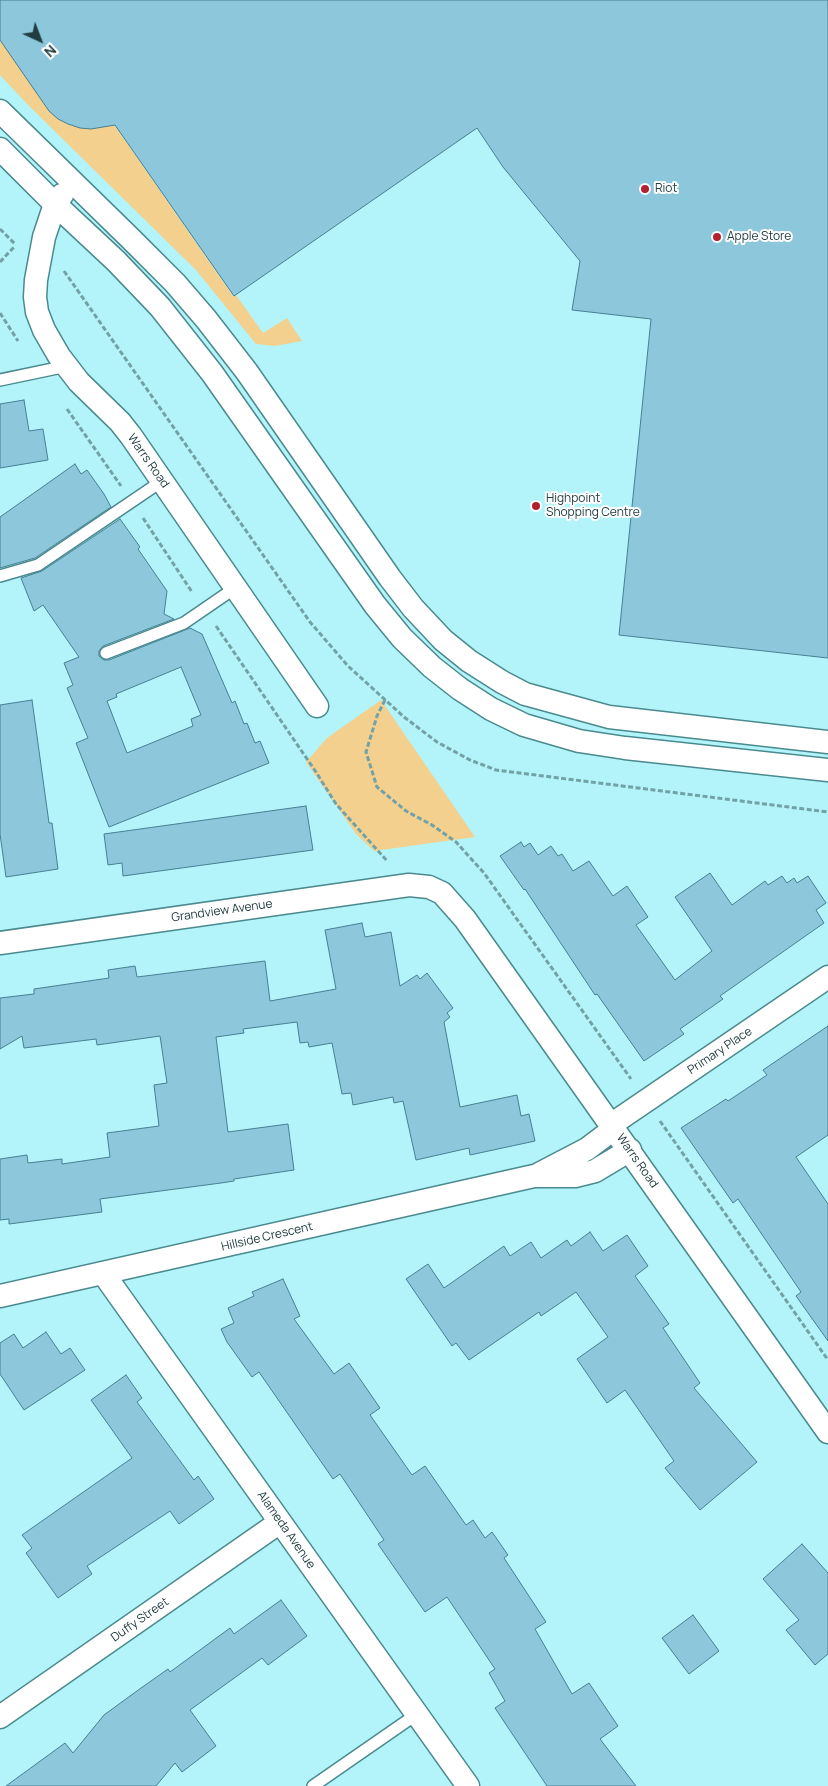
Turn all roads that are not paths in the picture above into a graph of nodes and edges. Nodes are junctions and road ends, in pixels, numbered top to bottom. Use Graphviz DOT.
graph roads {
  1 [pos="0,111"];
  2 [pos="0,149"];
  3 [pos="72,182"];
  4 [pos="55,204"];
  5 [pos="66,366"];
  6 [pos="0,380"];
  7 [pos="162,481"];
  8 [pos="0,576"];
  9 [pos="235,588"];
  10 [pos="106,653"];
  11 [pos="317,706"];
  12 [pos="828,742"];
  13 [pos="828,770"];
  14 [pos="442,893"];
  15 [pos="0,942"];
  16 [pos="828,977"];
  17 [pos="613,1126"];
  18 [pos="630,1150"];
  19 [pos="534,1176"];
  20 [pos="104,1273"];
  21 [pos="0,1296"];
  22 [pos="828,1432"];
  23 [pos="280,1522"];
  24 [pos="3,1708"];
  25 [pos="417,1714"];
  26 [pos="312,1786"];
  27 [pos="468,1786"];
  1 -- 3 [label="street"];
  2 -- 4 [label="street"];
  3 -- 4 [label="street, Warrs Road"];
  3 -- 12 [label="street"];
  4 -- 5 [label="street, Warrs Road"];
  4 -- 13 [label="street"];
  5 -- 6 [label="lane"];
  5 -- 7 [label="street, Warrs Road"];
  7 -- 8 [label="lane"];
  7 -- 9 [label="street, Warrs Road"];
  9 -- 10 [label="lane"];
  9 -- 11 [label="street, Warrs Road"];
  14 -- 15 [label="street, Grandview Avenue"];
  14 -- 17 [label="street, Warrs Road"];
  16 -- 17 [label="street, Primary Place"];
  17 -- 18 [label="street, Warrs Road"];
  17 -- 19 [label="street, Hillside Crescent"];
  18 -- 19 [label="street, Hillside Crescent"];
  18 -- 22 [label="street, Warrs Road"];
  19 -- 20 [label="street, Hillside Crescent"];
  20 -- 21 [label="street, Hillside Crescent"];
  20 -- 23 [label="street, Alameda Avenue"];
  23 -- 24 [label="street, Duffy Street"];
  23 -- 25 [label="street, Alameda Avenue"];
  25 -- 26 [label="lane"];
  25 -- 27 [label="street, Alameda Avenue"];
}
